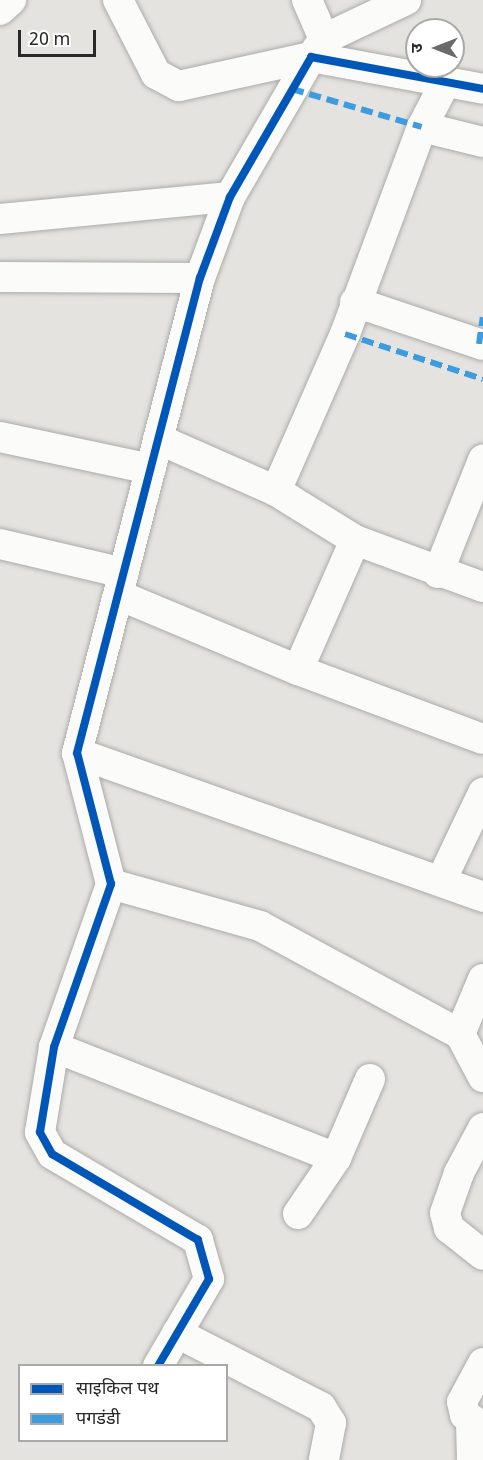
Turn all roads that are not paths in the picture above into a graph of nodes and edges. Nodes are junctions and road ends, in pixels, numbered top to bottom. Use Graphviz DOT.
graph roads {
  1 [pos="11,0"];
  2 [pos="118,0"];
  3 [pos="307,0"];
  4 [pos="406,0"];
  5 [pos="0,9"];
  6 [pos="317,48"];
  7 [pos="446,83"];
  8 [pos="483,89"];
  9 [pos="422,127"];
  10 [pos="483,142"];
  11 [pos="230,197"];
  12 [pos="0,219"];
  13 [pos="0,277"];
  14 [pos="200,278"];
  15 [pos="355,302"];
  16 [pos="483,345"];
  17 [pos="0,437"];
  18 [pos="158,439"];
  19 [pos="483,460"];
  20 [pos="151,469"];
  21 [pos="276,491"];
  22 [pos="355,540"];
  23 [pos="0,544"];
  24 [pos="438,573"];
  25 [pos="123,585"];
  26 [pos="483,587"];
  27 [pos="298,670"];
  28 [pos="483,739"];
  29 [pos="77,753"];
  30 [pos="483,793"];
  31 [pos="441,880"];
  32 [pos="111,884"];
  33 [pos="483,897"];
  34 [pos="483,979"];
  35 [pos="460,1034"];
  36 [pos="54,1047"];
  37 [pos="483,1077"];
  38 [pos="370,1079"];
  39 [pos="483,1128"];
  40 [pos="336,1158"];
  41 [pos="298,1214"];
  42 [pos="483,1255"];
  43 [pos="177,1334"];
  44 [pos="483,1363"];
  45 [pos="159,1364"];
  46 [pos="477,1424"];
  47 [pos="324,1460"];
  48 [pos="472,1460"];
  1 -- 5 [label="street"];
  2 -- 6 [label="street"];
  3 -- 6 [label="street"];
  4 -- 6 [label="street"];
  6 -- 7 [label="street"];
  6 -- 11 [label="street"];
  7 -- 8 [label="street"];
  7 -- 9 [label="street"];
  9 -- 10 [label="street"];
  9 -- 15 [label="street"];
  11 -- 12 [label="street"];
  11 -- 14 [label="street"];
  13 -- 14 [label="street"];
  14 -- 18 [label="street"];
  15 -- 16 [label="street"];
  15 -- 21 [label="street"];
  17 -- 20 [label="street"];
  18 -- 20 [label="street"];
  18 -- 21 [label="street"];
  19 -- 24 [label="street"];
  20 -- 25 [label="street"];
  21 -- 22 [label="street"];
  22 -- 24 [label="street"];
  22 -- 27 [label="street"];
  23 -- 25 [label="street"];
  24 -- 26 [label="street"];
  25 -- 27 [label="street"];
  25 -- 29 [label="street"];
  27 -- 28 [label="street"];
  29 -- 31 [label="street"];
  29 -- 32 [label="street"];
  30 -- 31 [label="street"];
  31 -- 33 [label="street"];
  32 -- 35 [label="street"];
  32 -- 36 [label="street"];
  34 -- 35 [label="street"];
  35 -- 37 [label="street"];
  36 -- 40 [label="street"];
  36 -- 43 [label="street"];
  38 -- 40 [label="street"];
  39 -- 42 [label="street"];
  40 -- 41 [label="street"];
  43 -- 45 [label="street"];
  43 -- 47 [label="street"];
  44 -- 46 [label="street"];
  46 -- 48 [label="street"];
}
